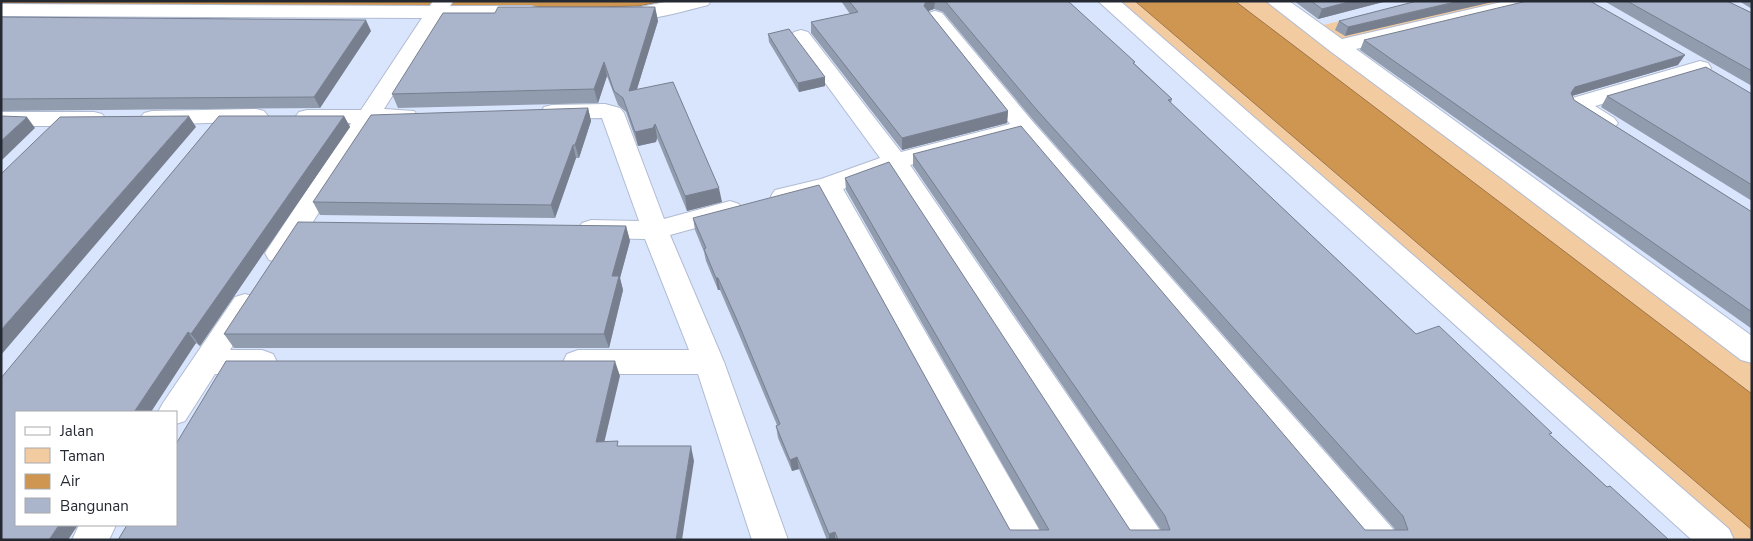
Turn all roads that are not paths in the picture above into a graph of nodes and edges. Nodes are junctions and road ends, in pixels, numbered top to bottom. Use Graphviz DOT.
graph roads {
  1 [pos="701,1"];
  2 [pos="1108,1"];
  3 [pos="1276,1"];
  4 [pos="1532,1"];
  5 [pos="440,7"];
  6 [pos="1,10"];
  7 [pos="550,12"];
  8 [pos="596,12"];
  9 [pos="935,17"];
  10 [pos="1339,21"];
  11 [pos="1311,28"];
  12 [pos="801,36"];
  13 [pos="1336,47"];
  14 [pos="1676,54"];
  15 [pos="527,113"];
  16 [pos="428,115"];
  17 [pos="220,116"];
  18 [pos="370,117"];
  19 [pos="1,119"];
  20 [pos="60,119"];
  21 [pos="1025,127"];
  22 [pos="1627,136"];
  23 [pos="40,139"];
  24 [pos="201,139"];
  25 [pos="895,161"];
  26 [pos="828,185"];
  27 [pos="296,226"];
  28 [pos="326,227"];
  29 [pos="566,229"];
  30 [pos="655,230"];
  31 [pos="1752,352"];
  32 [pos="206,362"];
  33 [pos="285,362"];
  34 [pos="551,362"];
  35 [pos="709,362"];
  36 [pos="175,411"];
  37 [pos="98,526"];
  38 [pos="89,540"];
  39 [pos="770,540"];
  40 [pos="1028,540"];
  41 [pos="1147,540"];
  42 [pos="1381,540"];
  43 [pos="1717,540"];
  1 -- 8 [label="street"];
  2 -- 43 [label="street"];
  3 -- 11 [label="street"];
  4 -- 13 [label="street"];
  5 -- 6 [label="street"];
  5 -- 7 [label="street"];
  5 -- 18 [label="street"];
  9 -- 21 [label="street"];
  10 -- 11 [label="street"];
  11 -- 13 [label="street"];
  12 -- 25 [label="street"];
  13 -- 31 [label="street"];
  14 -- 22 [label="street"];
  15 -- 30 [label="street"];
  16 -- 18 [label="street"];
  17 -- 18 [label="street"];
  17 -- 20 [label="street"];
  17 -- 24 [label="street"];
  18 -- 27 [label="street"];
  19 -- 20 [label="street"];
  20 -- 23 [label="street"];
  21 -- 25 [label="street"];
  21 -- 42 [label="street"];
  25 -- 26 [label="street"];
  25 -- 41 [label="street"];
  26 -- 30 [label="street"];
  26 -- 40 [label="street"];
  27 -- 28 [label="street"];
  27 -- 32 [label="street"];
  29 -- 30 [label="street"];
  30 -- 35 [label="street"];
  32 -- 33 [label="street"];
  32 -- 36 [label="street"];
  34 -- 35 [label="street"];
  35 -- 39 [label="street"];
  37 -- 38 [label="street"];
}
